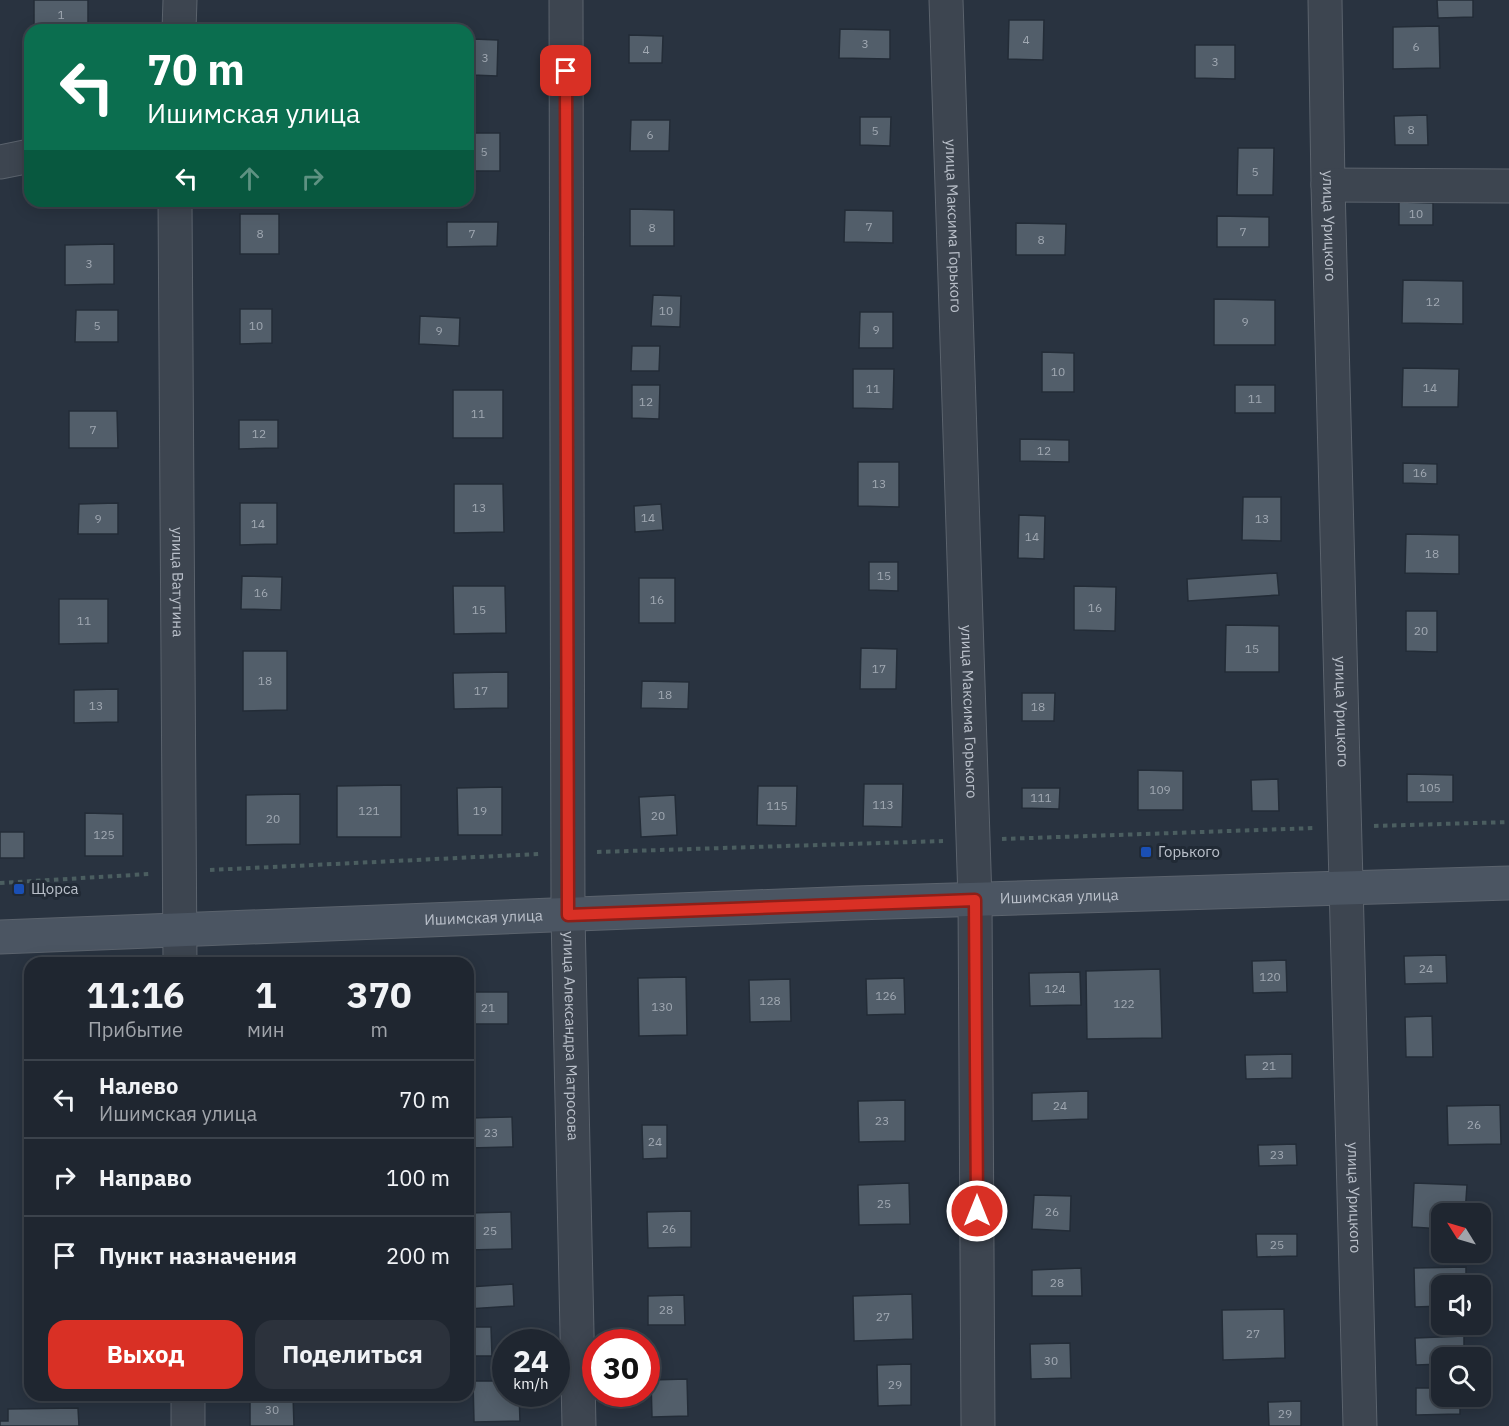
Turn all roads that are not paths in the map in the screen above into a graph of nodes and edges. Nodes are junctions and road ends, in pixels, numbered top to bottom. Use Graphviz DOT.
graph roads {
  1 [pos="180,0"];
  2 [pos="566,0"];
  3 [pos="946,0"];
  4 [pos="1325,0"];
  5 [pos="179,24"];
  6 [pos="24,157"];
  7 [pos="0,162"];
  8 [pos="1328,185"];
  9 [pos="1509,186"];
  10 [pos="176,207"];
  11 [pos="1509,883"];
  12 [pos="1346,888"];
  13 [pos="975,900"];
  14 [pos="568,915"];
  15 [pos="179,930"];
  16 [pos="0,937"];
  17 [pos="180,957"];
  18 [pos="188,1401"];
  19 [pos="188,1426"];
  20 [pos="579,1426"];
  21 [pos="978,1426"];
  22 [pos="1360,1426"];
  1 -- 5 [label="street"];
  2 -- 14 [label="street, улица Александра Матросова"];
  3 -- 13 [label="street, улица Максима Горького"];
  4 -- 8 [label="street, улица Урицкого"];
  6 -- 7 [label="street"];
  8 -- 9 [label="street"];
  8 -- 12 [label="street, улица Урицкого"];
  10 -- 15 [label="street, улица Ватутина"];
  11 -- 12 [label="main road, Ишимская улица"];
  12 -- 13 [label="main road, Ишимская улица"];
  12 -- 22 [label="street, улица Урицкого"];
  13 -- 14 [label="main road, Ишимская улица"];
  13 -- 21 [label="street, улица Максима Горького"];
  14 -- 15 [label="main road, Ишимская улица"];
  14 -- 20 [label="street, улица Александра Матросова"];
  15 -- 16 [label="main road, Ишимская улица"];
  15 -- 17 [label="street, улица Ватутина"];
  18 -- 19 [label="street"];
}
